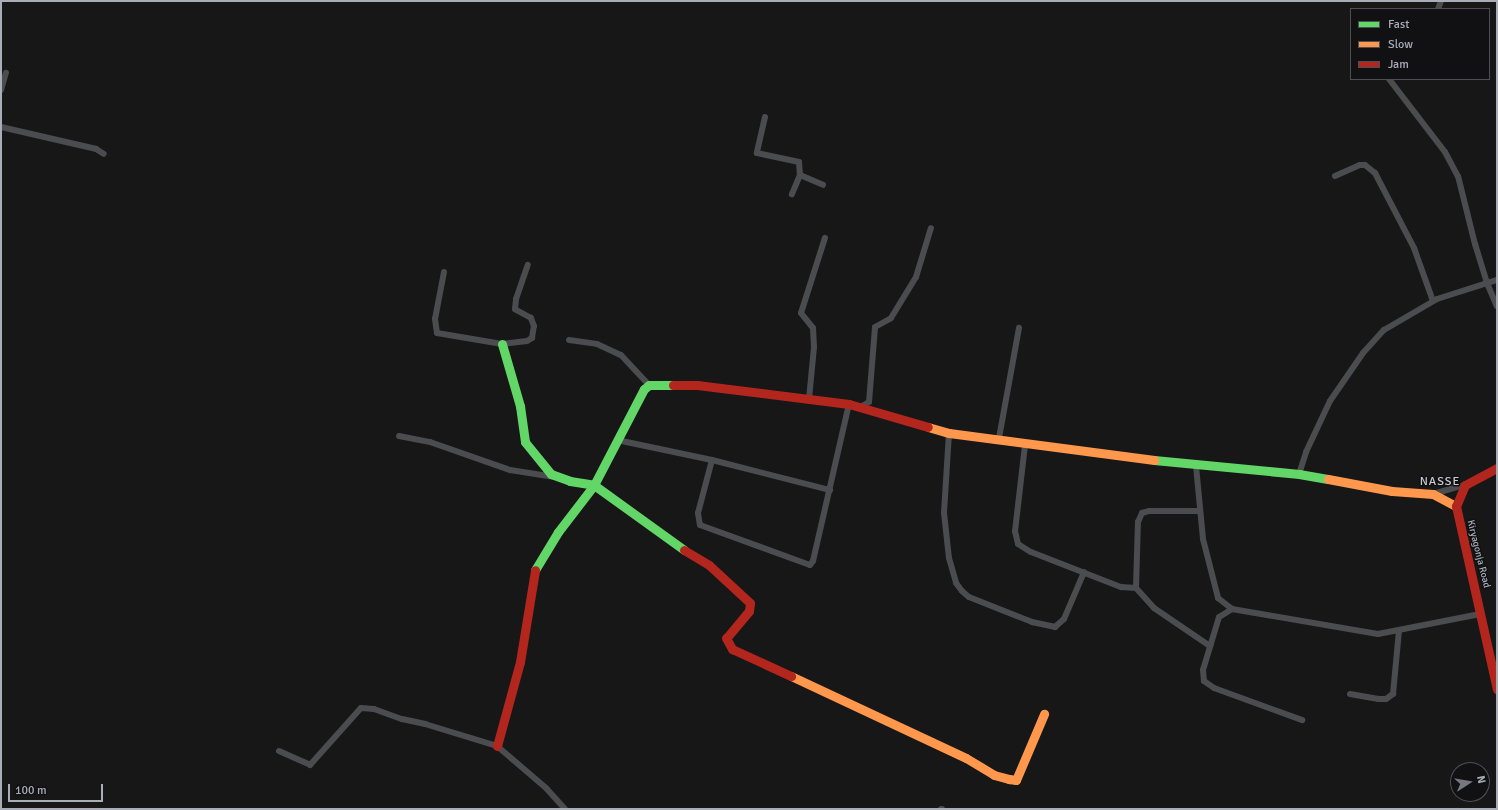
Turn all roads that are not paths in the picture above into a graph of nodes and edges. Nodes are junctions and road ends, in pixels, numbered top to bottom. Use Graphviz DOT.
graph roads {
  1 [pos="6,73"];
  2 [pos="1390,80"];
  3 [pos="1,90"];
  4 [pos="765,117"];
  5 [pos="1,127"];
  6 [pos="104,154"];
  7 [pos="800,176"];
  8 [pos="1335,176"];
  9 [pos="822,185"];
  10 [pos="792,194"];
  11 [pos="932,228"];
  12 [pos="826,238"];
  13 [pos="528,265"];
  14 [pos="444,272"];
  15 [pos="1497,280"];
  16 [pos="1487,284"];
  17 [pos="1433,301"];
  18 [pos="1497,306"];
  19 [pos="1019,328"];
  20 [pos="569,340"];
  21 [pos="502,344"];
  22 [pos="649,386"];
  23 [pos="809,399"];
  24 [pos="849,404"];
  25 [pos="862,406"];
  26 [pos="949,433"];
  27 [pos="399,436"];
  28 [pos="999,438"];
  29 [pos="617,440"];
  30 [pos="1025,445"];
  31 [pos="712,460"];
  32 [pos="1196,466"];
  33 [pos="1497,468"];
  34 [pos="1299,474"];
  35 [pos="554,477"];
  36 [pos="1465,485"];
  37 [pos="594,486"];
  38 [pos="830,490"];
  39 [pos="1433,494"];
  40 [pos="1456,506"];
  41 [pos="1199,511"];
  42 [pos="1084,572"];
  43 [pos="1136,588"];
  44 [pos="1232,609"];
  45 [pos="1480,614"];
  46 [pos="1399,630"];
  47 [pos="1210,646"];
  48 [pos="1497,689"];
  49 [pos="1350,694"];
  50 [pos="1044,714"];
  51 [pos="1302,720"];
  52 [pos="497,746"];
  53 [pos="279,751"];
  54 [pos="565,809"];
  1 -- 3 [label="street"];
  2 -- 16 [label="street"];
  4 -- 7 [label="street"];
  5 -- 6 [label="street"];
  7 -- 9 [label="street"];
  7 -- 10 [label="street"];
  8 -- 17 [label="street"];
  11 -- 25 [label="street"];
  12 -- 23 [label="street"];
  13 -- 21 [label="street"];
  14 -- 21 [label="street"];
  15 -- 16 [label="street"];
  16 -- 17 [label="street"];
  16 -- 18 [label="street"];
  17 -- 34 [label="street"];
  19 -- 28 [label="street"];
  20 -- 22 [label="street"];
  21 -- 35 [label="street"];
  22 -- 23 [label="street"];
  22 -- 29 [label="street"];
  23 -- 24 [label="street"];
  24 -- 25 [label="street"];
  24 -- 38 [label="street"];
  25 -- 26 [label="street"];
  26 -- 28 [label="street"];
  26 -- 42 [label="street"];
  27 -- 35 [label="street"];
  28 -- 30 [label="street"];
  29 -- 31 [label="street"];
  29 -- 37 [label="street"];
  30 -- 32 [label="street"];
  30 -- 42 [label="street"];
  31 -- 38 [label="street"];
  31 -- 38 [label="street"];
  32 -- 34 [label="street"];
  32 -- 41 [label="street"];
  33 -- 36 [label="street"];
  34 -- 39 [label="street"];
  35 -- 37 [label="street"];
  36 -- 39 [label="street"];
  36 -- 40 [label="street"];
  37 -- 50 [label="street"];
  37 -- 52 [label="street"];
  39 -- 40 [label="street"];
  40 -- 45 [label="street, Kiryagonja Road"];
  41 -- 43 [label="street"];
  41 -- 44 [label="street"];
  42 -- 43 [label="street"];
  43 -- 47 [label="street"];
  44 -- 46 [label="street"];
  44 -- 47 [label="street"];
  45 -- 46 [label="street"];
  45 -- 48 [label="street, Kiryagonja Road"];
  46 -- 49 [label="street"];
  47 -- 51 [label="street"];
  52 -- 53 [label="street"];
  52 -- 54 [label="street"];
}
